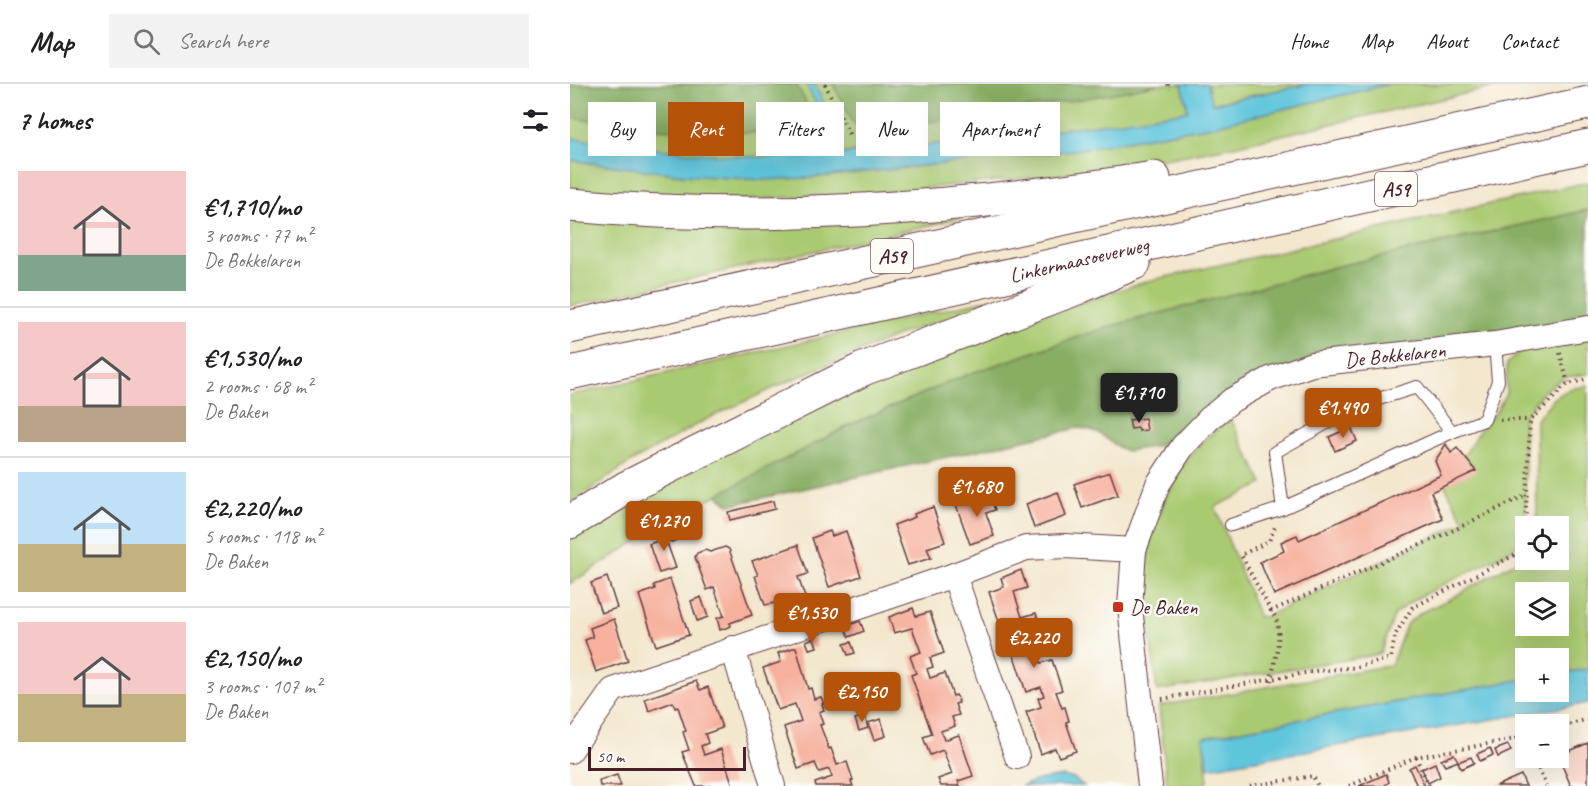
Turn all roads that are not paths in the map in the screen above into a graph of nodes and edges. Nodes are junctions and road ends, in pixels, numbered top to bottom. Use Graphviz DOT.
graph roads {
  1 [pos="1588,103"];
  2 [pos="1588,146"];
  3 [pos="1215,186"];
  4 [pos="570,205"];
  5 [pos="1205,232"];
  6 [pos="570,327"];
  7 [pos="1588,327"];
  8 [pos="1495,344"];
  9 [pos="570,373"];
  10 [pos="1452,432"];
  11 [pos="1283,508"];
  12 [pos="570,522"];
  13 [pos="1231,525"];
  14 [pos="1134,550"];
  15 [pos="954,575"];
  16 [pos="733,648"];
  17 [pos="570,751"];
  18 [pos="1017,757"];
  19 [pos="773,786"];
  20 [pos="1150,786"];
  1 -- 3 [label="highway, Linkermaasoeverweg / A59"];
  2 -- 5 [label="highway, Linkermaasoeverweg / A59"];
  3 -- 4 [label="highway, A59"];
  3 -- 6 [label="highway, Linkermaasoeverweg / A59"];
  5 -- 9 [label="highway, Linkermaasoeverweg / A59"];
  5 -- 12 [label="highway, A59"];
  7 -- 8 [label="street, De Bokkelaren"];
  8 -- 10 [label="lane"];
  8 -- 14 [label="street, De Bokkelaren"];
  10 -- 11 [label="lane"];
  10 -- 11 [label="lane"];
  11 -- 13 [label="lane"];
  14 -- 15 [label="street"];
  14 -- 20 [label="street, De Bokkelaren"];
  15 -- 16 [label="street"];
  15 -- 18 [label="street"];
  16 -- 17 [label="street"];
  16 -- 19 [label="street"];
}
